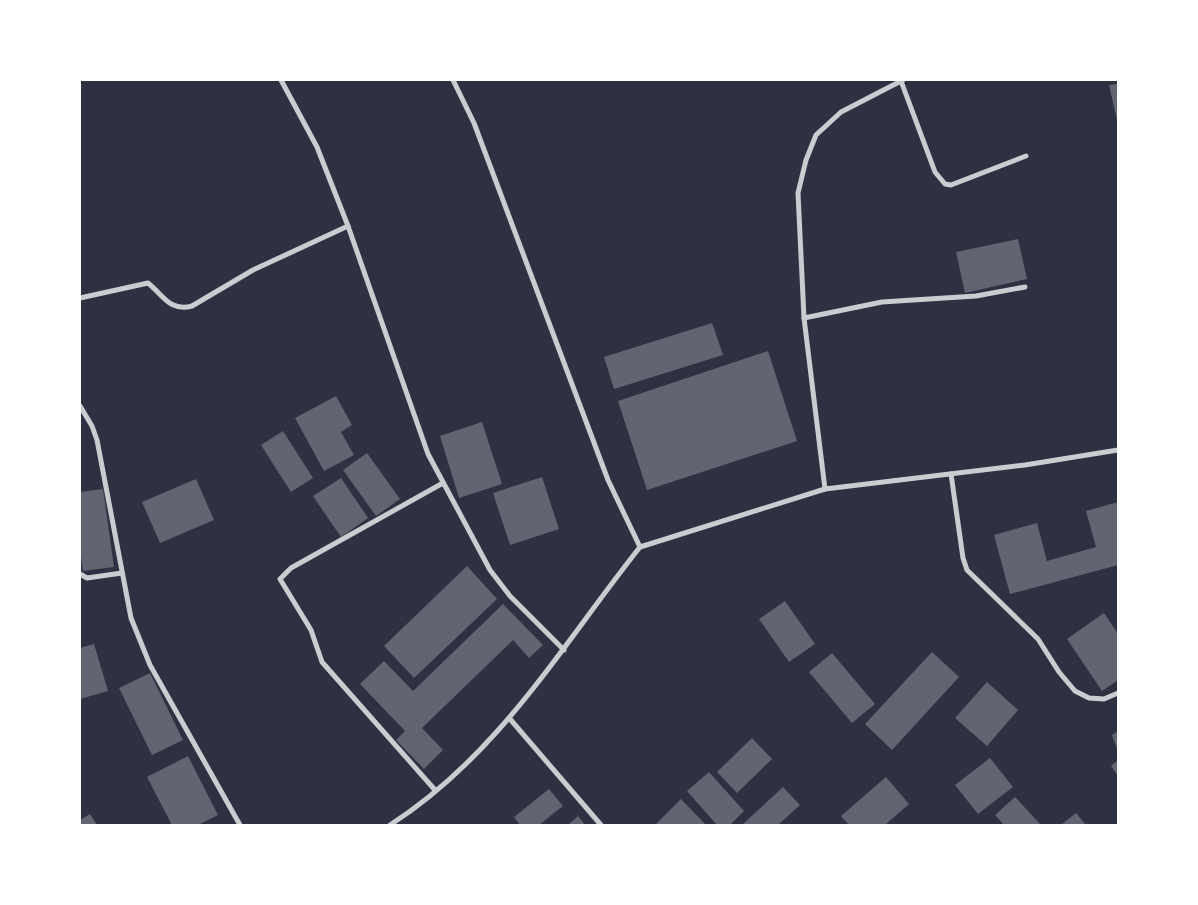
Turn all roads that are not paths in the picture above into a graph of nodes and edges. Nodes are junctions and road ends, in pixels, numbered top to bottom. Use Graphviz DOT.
graph roads {
  1 [pos="281,80"];
  2 [pos="453,80"];
  3 [pos="902,80"];
  4 [pos="1026,156"];
  5 [pos="348,226"];
  6 [pos="1025,286"];
  7 [pos="80,298"];
  8 [pos="804,318"];
  9 [pos="80,406"];
  10 [pos="1118,450"];
  11 [pos="951,474"];
  12 [pos="443,484"];
  13 [pos="825,489"];
  14 [pos="640,547"];
  15 [pos="122,573"];
  16 [pos="80,574"];
  17 [pos="564,650"];
  18 [pos="1118,692"];
  19 [pos="510,719"];
  20 [pos="435,790"];
  21 [pos="240,825"];
  22 [pos="390,825"];
  23 [pos="601,825"];
  1 -- 5 [label="street"];
  2 -- 14 [label="street"];
  3 -- 4 [label="street"];
  3 -- 8 [label="street"];
  5 -- 7 [label="street"];
  5 -- 12 [label="street"];
  6 -- 8 [label="street"];
  8 -- 13 [label="street"];
  9 -- 15 [label="street"];
  10 -- 11 [label="street"];
  11 -- 13 [label="street"];
  11 -- 18 [label="street"];
  12 -- 17 [label="street"];
  12 -- 20 [label="street"];
  13 -- 14 [label="street"];
  14 -- 17 [label="street"];
  15 -- 16 [label="street"];
  15 -- 21 [label="street"];
  17 -- 19 [label="street"];
  19 -- 20 [label="street"];
  19 -- 23 [label="street"];
  20 -- 22 [label="street"];
}
